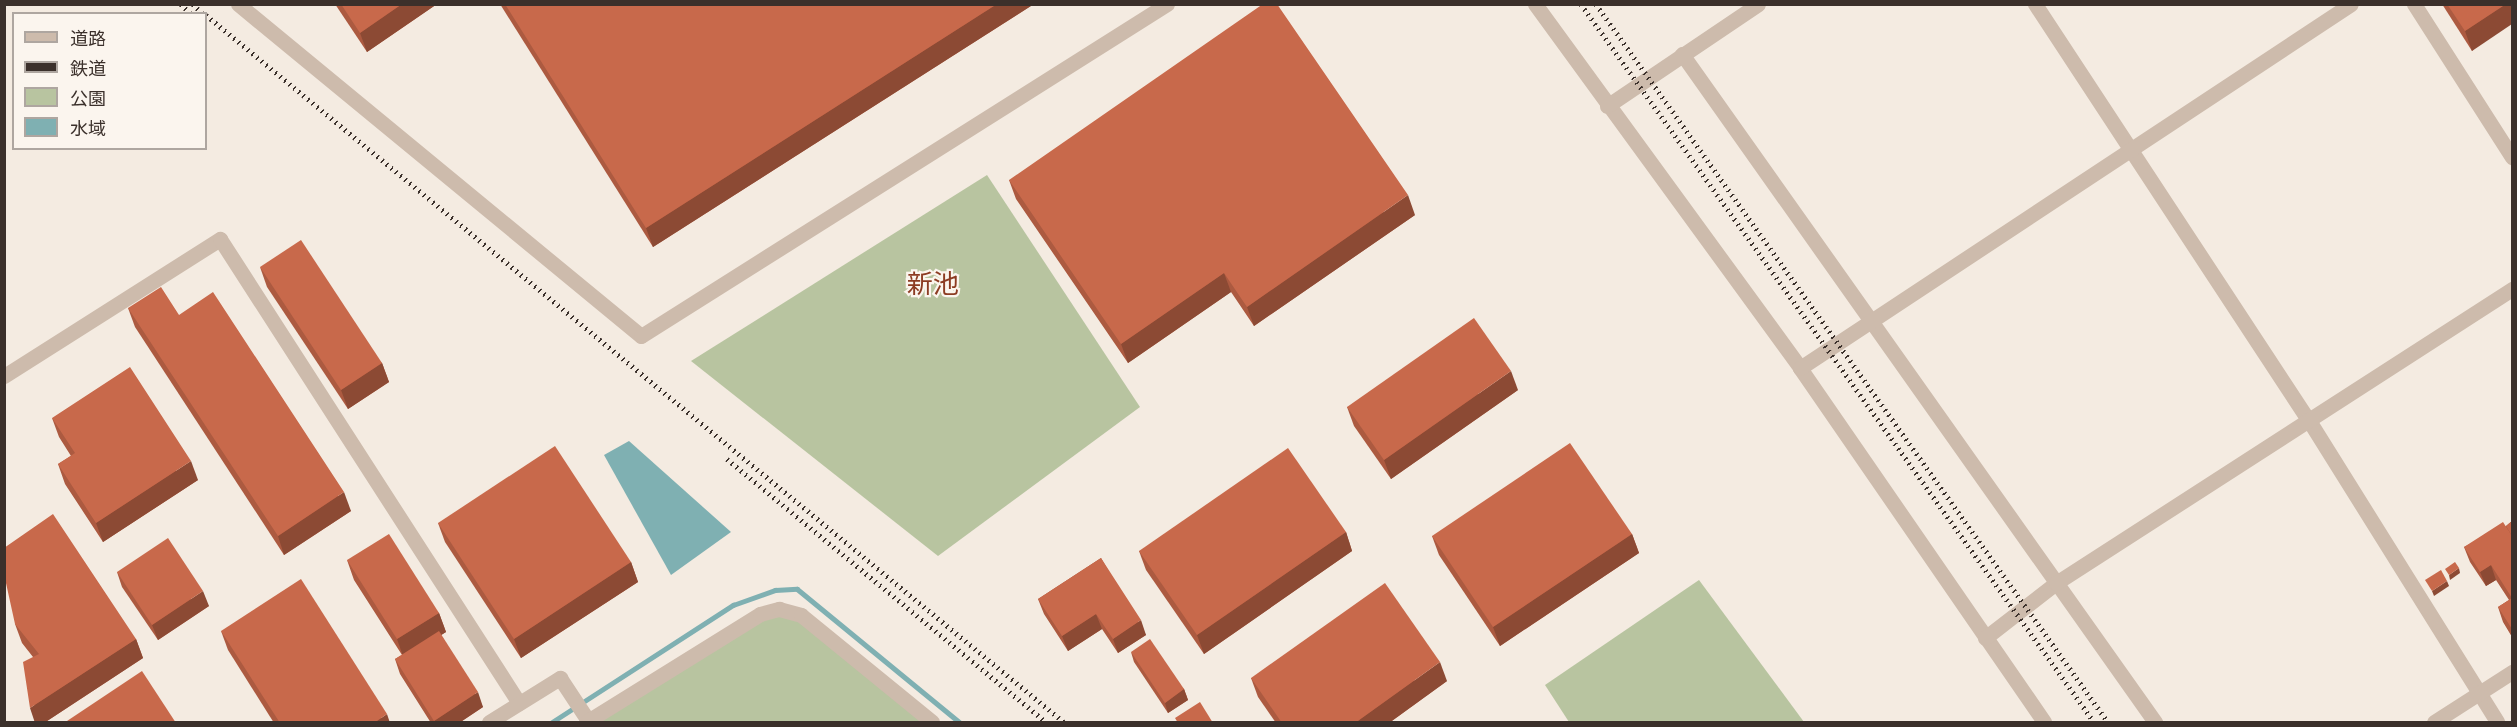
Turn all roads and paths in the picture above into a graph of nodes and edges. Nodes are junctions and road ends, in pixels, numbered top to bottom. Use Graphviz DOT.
graph roads {
  1 [pos="238,4"];
  2 [pos="1167,4"];
  3 [pos="1535,4"];
  4 [pos="1758,4"];
  5 [pos="2035,4"];
  6 [pos="2351,4"];
  7 [pos="2414,4"];
  8 [pos="1682,54"];
  9 [pos="1607,106"];
  10 [pos="2128,149"];
  11 [pos="2512,157"];
  12 [pos="2512,289"];
  13 [pos="1865,321"];
  14 [pos="1800,368"];
  15 [pos="4,376"];
  16 [pos="2308,419"];
  17 [pos="2056,583"];
  18 [pos="1985,638"];
  19 [pos="2512,672"];
  20 [pos="2478,694"];
  21 [pos="519,703"];
  22 [pos="588,722"];
  23 [pos="489,723"];
  24 [pos="932,723"];
  25 [pos="2044,723"];
  26 [pos="2155,723"];
  27 [pos="2434,723"];
  28 [pos="2497,723"];
  1 -- 2 [label="street"];
  3 -- 9 [label="street"];
  4 -- 8 [label="street"];
  5 -- 10 [label="street"];
  6 -- 10 [label="street"];
  7 -- 11 [label="street"];
  8 -- 9 [label="street"];
  8 -- 13 [label="street"];
  9 -- 14 [label="street"];
  10 -- 13 [label="street"];
  10 -- 16 [label="street"];
  12 -- 16 [label="street"];
  13 -- 14 [label="street"];
  13 -- 17 [label="street"];
  14 -- 18 [label="street"];
  15 -- 21 [label="street"];
  16 -- 17 [label="street"];
  16 -- 20 [label="street"];
  17 -- 18 [label="street"];
  17 -- 26 [label="street"];
  18 -- 25 [label="street"];
  19 -- 20 [label="street"];
  20 -- 27 [label="street"];
  20 -- 28 [label="street"];
  21 -- 22 [label="street"];
  21 -- 23 [label="street"];
  22 -- 24 [label="street"];
}
